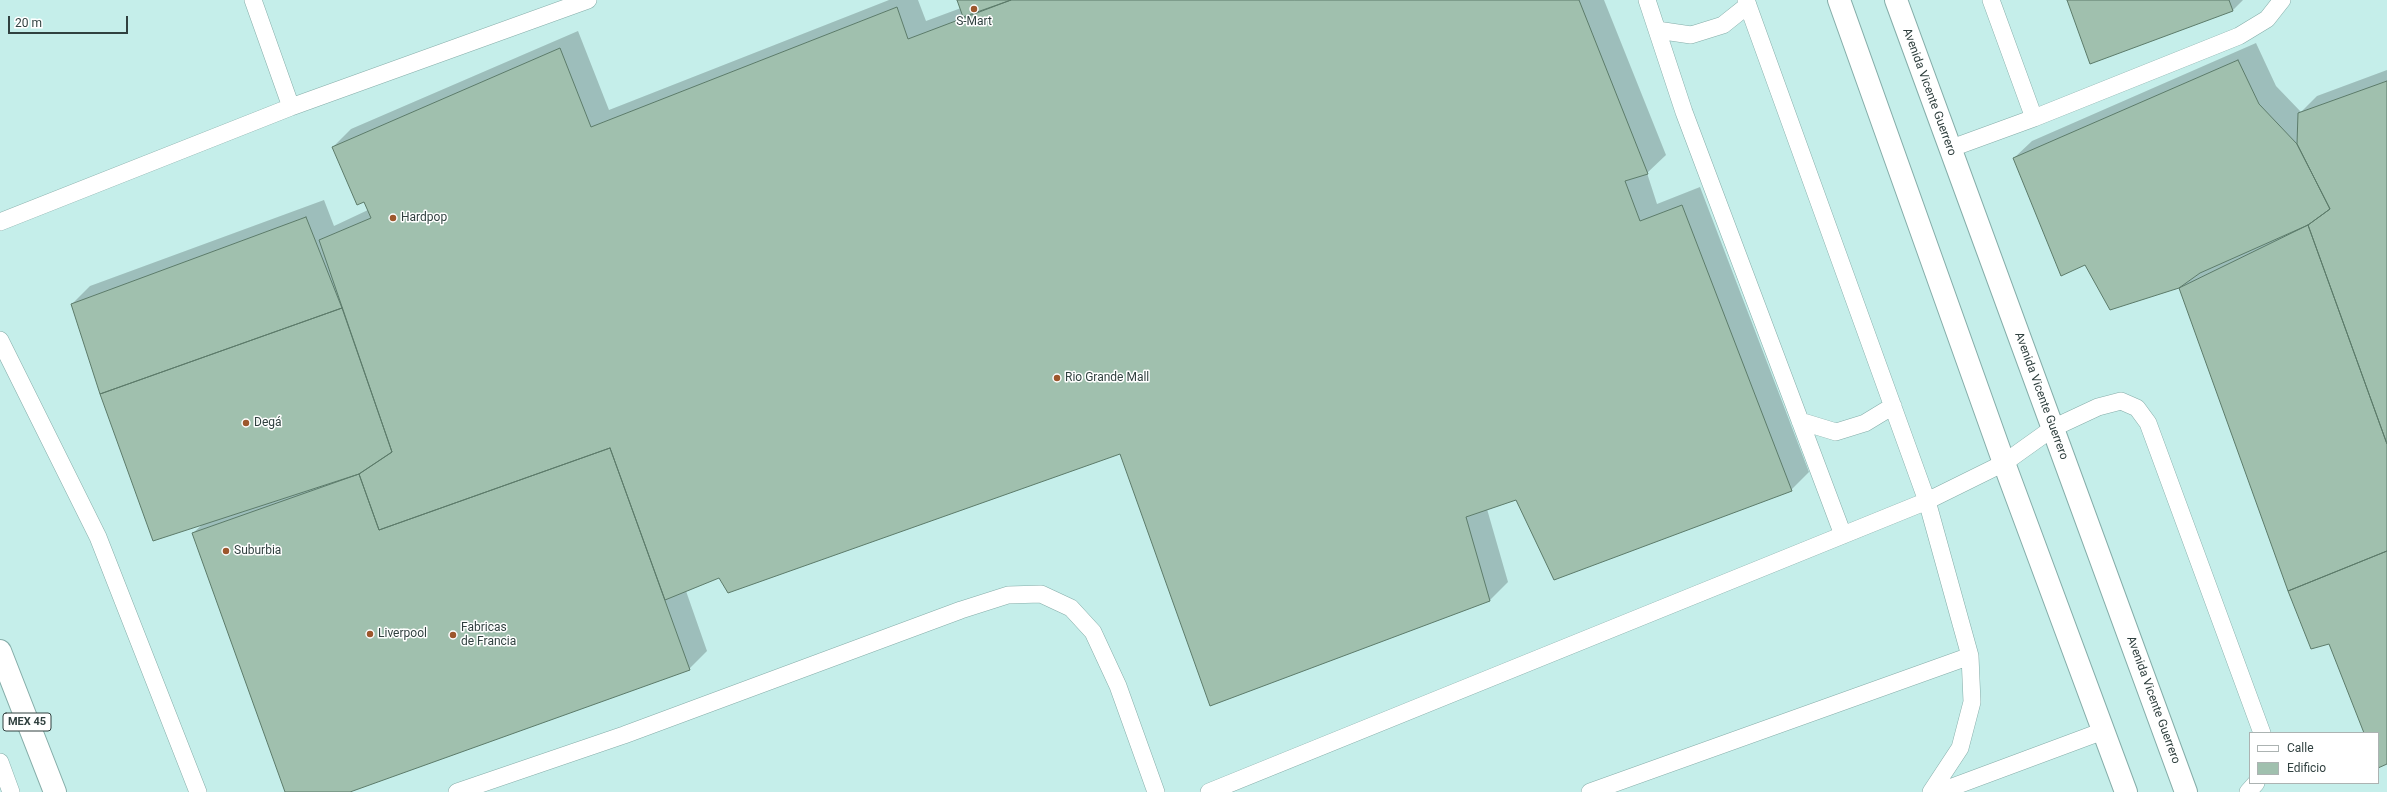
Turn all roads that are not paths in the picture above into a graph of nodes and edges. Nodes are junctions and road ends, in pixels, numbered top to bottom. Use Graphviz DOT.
graph roads {
  1 [pos="253,0"];
  2 [pos="588,0"];
  3 [pos="1647,0"];
  4 [pos="1839,0"];
  5 [pos="1896,0"];
  6 [pos="1991,0"];
  7 [pos="2282,0"];
  8 [pos="1747,3"];
  9 [pos="1657,30"];
  10 [pos="291,108"];
  11 [pos="2034,118"];
  12 [pos="1949,149"];
  13 [pos="0,222"];
  14 [pos="0,340"];
  15 [pos="1893,406"];
  16 [pos="1800,421"];
  17 [pos="2054,428"];
  18 [pos="2004,463"];
  19 [pos="1928,501"];
  20 [pos="1842,535"];
  21 [pos="0,651"];
  22 [pos="1970,656"];
  23 [pos="2103,730"];
  24 [pos="2262,732"];
  25 [pos="0,762"];
  26 [pos="2255,784"];
  27 [pos="484,788"];
  28 [pos="11,792"];
  29 [pos="55,792"];
  30 [pos="198,792"];
  31 [pos="457,792"];
  32 [pos="1156,792"];
  33 [pos="1209,792"];
  34 [pos="1590,792"];
  35 [pos="1931,792"];
  36 [pos="1939,792"];
  37 [pos="2126,792"];
  38 [pos="2186,792"];
  39 [pos="2248,792"];
  1 -- 10 [label="lane"];
  2 -- 10 [label="lane"];
  3 -- 9 [label="lane"];
  4 -- 18 [label="street"];
  5 -- 12 [label="street, Avenida Vicente Guerrero"];
  6 -- 11 [label="lane"];
  7 -- 11 [label="lane"];
  8 -- 9 [label="lane"];
  8 -- 15 [label="lane"];
  9 -- 16 [label="lane"];
  10 -- 13 [label="lane"];
  11 -- 12 [label="lane"];
  12 -- 17 [label="street, Avenida Vicente Guerrero"];
  14 -- 30 [label="lane"];
  15 -- 16 [label="lane"];
  15 -- 19 [label="lane"];
  16 -- 20 [label="lane"];
  17 -- 18 [label="lane"];
  17 -- 24 [label="lane"];
  17 -- 38 [label="street, Avenida Vicente Guerrero"];
  18 -- 19 [label="lane"];
  18 -- 23 [label="street"];
  19 -- 20 [label="lane"];
  19 -- 22 [label="lane"];
  20 -- 33 [label="lane"];
  21 -- 29 [label="street, MEX 45"];
  22 -- 34 [label="lane"];
  22 -- 35 [label="lane"];
  23 -- 36 [label="lane"];
  23 -- 37 [label="street"];
  25 -- 28 [label="lane"];
  26 -- 39 [label="lane"];
  27 -- 31 [label="lane"];
  27 -- 32 [label="lane"];
}
